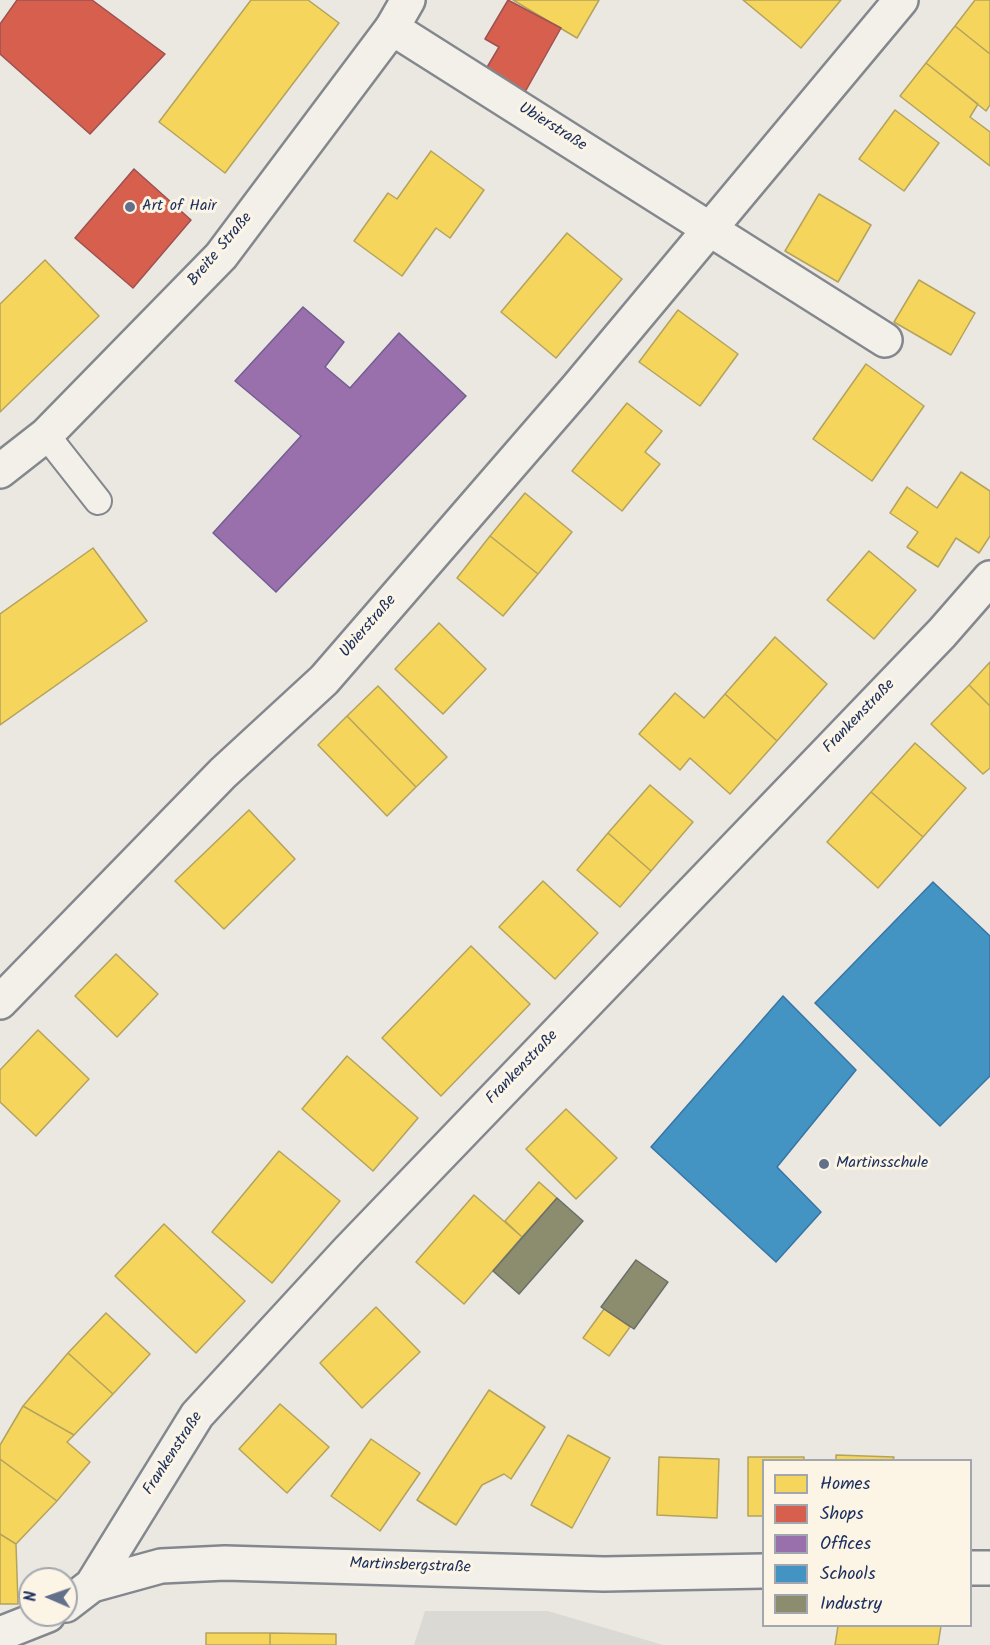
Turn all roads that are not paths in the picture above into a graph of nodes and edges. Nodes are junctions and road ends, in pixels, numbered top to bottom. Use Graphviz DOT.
graph roads {
  1 [pos="408,0"];
  2 [pos="902,0"];
  3 [pos="392,28"];
  4 [pos="712,228"];
  5 [pos="885,340"];
  6 [pos="46,435"];
  7 [pos="0,471"];
  8 [pos="98,501"];
  9 [pos="990,578"];
  10 [pos="0,1002"];
  11 [pos="972,1568"];
  12 [pos="990,1568"];
  13 [pos="762,1572"];
  14 [pos="92,1585"];
  15 [pos="78,1596"];
  16 [pos="18,1627"];
  17 [pos="0,1634"];
  1 -- 3 [label="street, Breite Straße"];
  2 -- 4 [label="street, Ubierstraße"];
  3 -- 4 [label="street, Ubierstraße"];
  3 -- 6 [label="street, Breite Straße"];
  4 -- 5 [label="street, Ubierstraße"];
  4 -- 10 [label="street, Ubierstraße"];
  6 -- 7 [label="street, Breite Straße"];
  6 -- 8 [label="lane"];
  9 -- 14 [label="street, Frankenstraße"];
  11 -- 12 [label="street"];
  13 -- 14 [label="street, Martinsbergstraße"];
  14 -- 15 [label="street, Martinsbergstraße"];
  16 -- 17 [label="street"];
}
